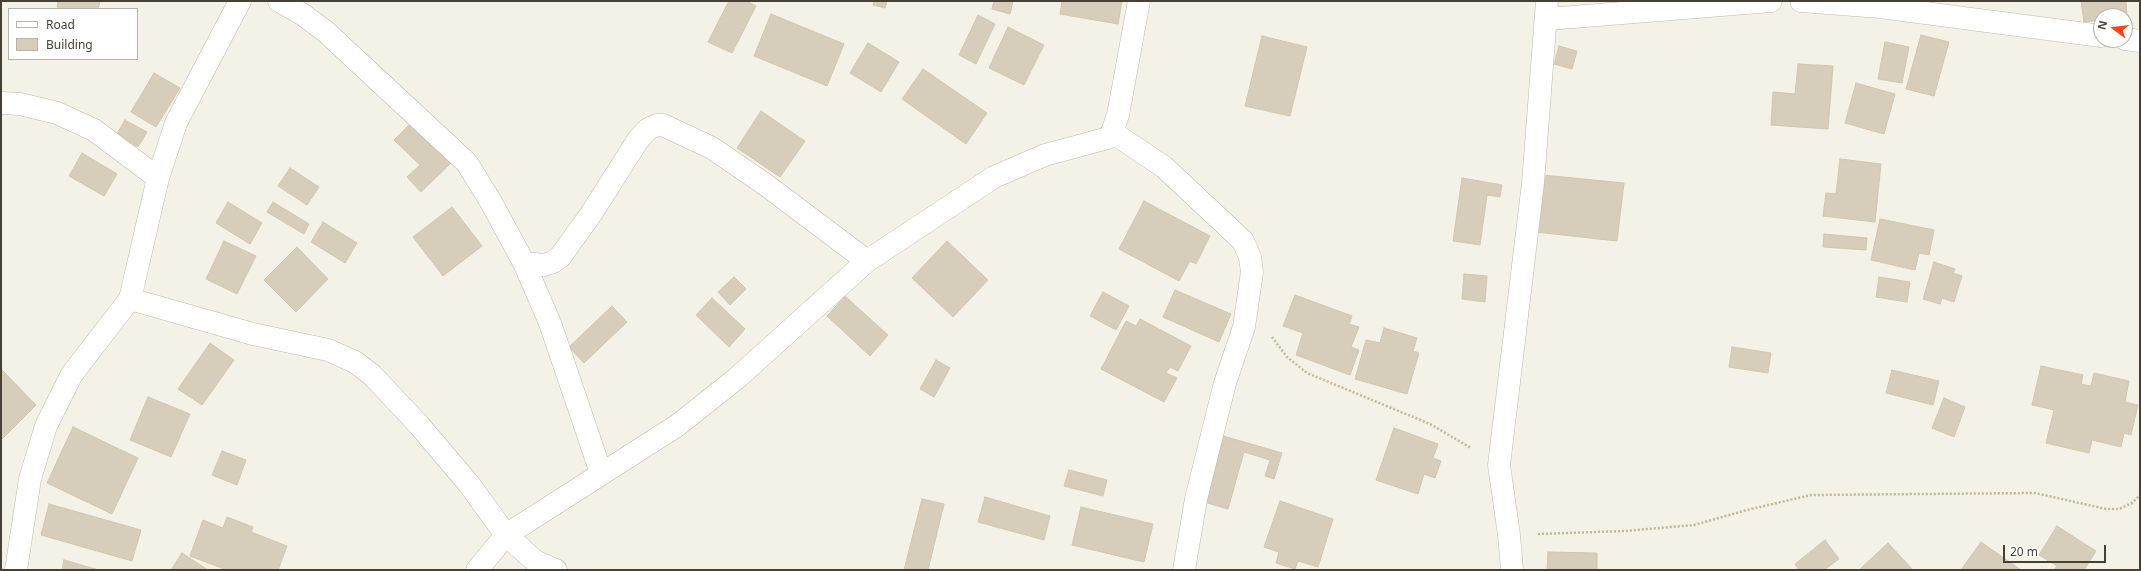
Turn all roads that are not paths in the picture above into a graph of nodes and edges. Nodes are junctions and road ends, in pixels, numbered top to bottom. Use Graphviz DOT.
graph roads {
  1 [pos="279,1"];
  2 [pos="1139,1"];
  3 [pos="1771,1"];
  4 [pos="1801,1"];
  5 [pos="239,2"];
  6 [pos="1548,10"];
  7 [pos="2093,35"];
  8 [pos="1,102"];
  9 [pos="1112,132"];
  10 [pos="158,178"];
  11 [pos="867,261"];
  12 [pos="524,263"];
  13 [pos="130,299"];
  14 [pos="601,473"];
  15 [pos="506,535"];
  16 [pos="16,570"];
  17 [pos="477,570"];
  18 [pos="556,570"];
  19 [pos="1184,570"];
  20 [pos="1512,570"];
  1 -- 12 [label="street"];
  2 -- 9 [label="street"];
  3 -- 6 [label="street"];
  4 -- 7 [label="street"];
  5 -- 10 [label="street"];
  6 -- 20 [label="street"];
  8 -- 10 [label="street"];
  9 -- 11 [label="street"];
  9 -- 19 [label="street"];
  10 -- 13 [label="street"];
  11 -- 12 [label="street"];
  11 -- 14 [label="street"];
  12 -- 14 [label="street"];
  13 -- 15 [label="street"];
  13 -- 16 [label="street"];
  14 -- 15 [label="street"];
  15 -- 17 [label="street"];
  15 -- 18 [label="street"];
}
